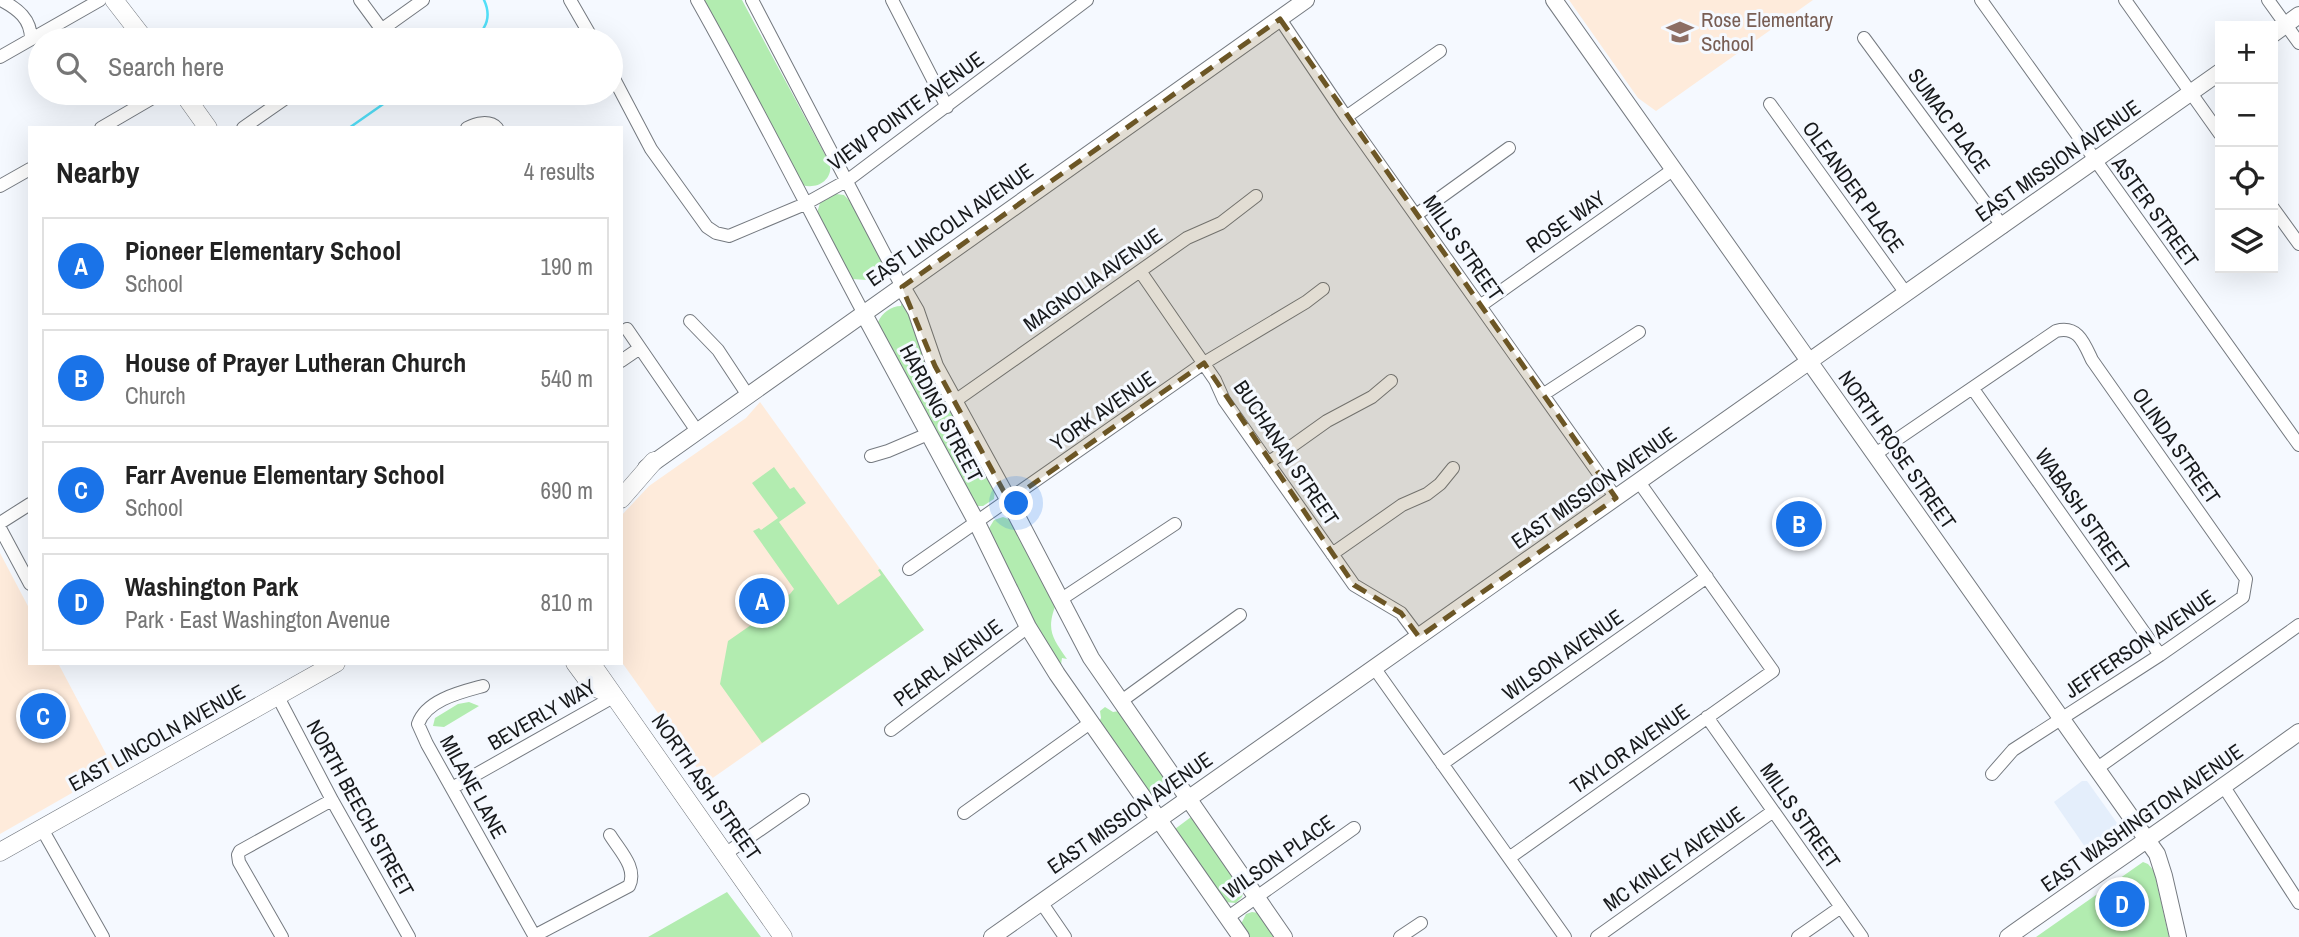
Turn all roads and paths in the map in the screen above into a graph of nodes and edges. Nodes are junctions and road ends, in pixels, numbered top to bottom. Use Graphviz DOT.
graph roads {
  1 [pos="1,0"];
  2 [pos="100,0"];
  3 [pos="114,0"];
  4 [pos="360,0"];
  5 [pos="424,0"];
  6 [pos="570,0"];
  7 [pos="697,0"];
  8 [pos="752,0"];
  9 [pos="892,0"];
  10 [pos="1087,0"];
  11 [pos="1306,0"];
  12 [pos="1554,0"];
  13 [pos="1981,0"];
  14 [pos="2125,0"];
  15 [pos="2269,0"];
  16 [pos="1280,19"];
  17 [pos="2286,25"];
  18 [pos="30,28"];
  19 [pos="50,28"];
  20 [pos="136,28"];
  21 [pos="381,28"];
  22 [pos="385,28"];
  23 [pos="586,28"];
  24 [pos="1864,38"];
  25 [pos="28,41"];
  26 [pos="2299,43"];
  27 [pos="1440,51"];
  28 [pos="0,57"];
  29 [pos="2215,76"];
  30 [pos="2191,93"];
  31 [pos="623,96"];
  32 [pos="1770,104"];
  33 [pos="140,105"];
  34 [pos="192,105"];
  35 [pos="276,105"];
  36 [pos="947,107"];
  37 [pos="1346,117"];
  38 [pos="104,126"];
  39 [pos="207,126"];
  40 [pos="246,126"];
  41 [pos="471,126"];
  42 [pos="495,126"];
  43 [pos="2215,127"];
  44 [pos="1509,148"];
  45 [pos="2094,161"];
  46 [pos="1674,169"];
  47 [pos="28,170"];
  48 [pos="848,180"];
  49 [pos="0,186"];
  50 [pos="1256,196"];
  51 [pos="805,204"];
  52 [pos="2274,210"];
  53 [pos="1416,215"];
  54 [pos="2003,227"];
  55 [pos="2299,244"];
  56 [pos="1140,271"];
  57 [pos="902,287"];
  58 [pos="1323,289"];
  59 [pos="1905,292"];
  60 [pos="1480,306"];
  61 [pos="864,314"];
  62 [pos="690,321"];
  63 [pos="627,329"];
  64 [pos="1639,332"];
  65 [pos="640,348"];
  66 [pos="623,360"];
  67 [pos="1809,361"];
  68 [pos="1204,363"];
  69 [pos="1391,381"];
  70 [pos="1973,389"];
  71 [pos="747,394"];
  72 [pos="1544,394"];
  73 [pos="955,401"];
  74 [pos="697,430"];
  75 [pos="928,434"];
  76 [pos="2299,445"];
  77 [pos="1874,455"];
  78 [pos="871,456"];
  79 [pos="654,461"];
  80 [pos="1268,463"];
  81 [pos="1453,468"];
  82 [pos="1639,482"];
  83 [pos="623,486"];
  84 [pos="623,497"];
  85 [pos="1616,498"];
  86 [pos="1009,501"];
  87 [pos="28,505"];
  88 [pos="977,523"];
  89 [pos="1175,524"];
  90 [pos="0,526"];
  91 [pos="1332,554"];
  92 [pos="909,569"];
  93 [pos="1707,577"];
  94 [pos="28,580"];
  95 [pos="1060,600"];
  96 [pos="2239,600"];
  97 [pos="1240,615"];
  98 [pos="2299,625"];
  99 [pos="1028,627"];
  100 [pos="1419,637"];
  101 [pos="2160,655"];
  102 [pos="334,665"];
  103 [pos="348,665"];
  104 [pos="576,665"];
  105 [pos="596,668"];
  106 [pos="1375,669"];
  107 [pos="483,686"];
  108 [pos="615,696"];
  109 [pos="278,697"];
  110 [pos="1120,702"];
  111 [pos="1707,717"];
  112 [pos="2062,719"];
  113 [pos="1090,723"];
  114 [pos="891,730"];
  115 [pos="2299,732"];
  116 [pos="1442,764"];
  117 [pos="2096,769"];
  118 [pos="1992,774"];
  119 [pos="2224,787"];
  120 [pos="452,788"];
  121 [pos="1187,799"];
  122 [pos="332,800"];
  123 [pos="803,800"];
  124 [pos="1772,812"];
  125 [pos="964,813"];
  126 [pos="1159,819"];
  127 [pos="1353,828"];
  128 [pos="42,829"];
  129 [pos="610,835"];
  130 [pos="2146,839"];
  131 [pos="0,852"];
  132 [pos="725,854"];
  133 [pos="1509,858"];
  134 [pos="1257,897"];
  135 [pos="1041,902"];
  136 [pos="2299,903"];
  137 [pos="1841,907"];
  138 [pos="1227,918"];
  139 [pos="1421,923"];
  140 [pos="534,936"];
  141 [pos="103,937"];
  142 [pos="282,937"];
  143 [pos="409,937"];
  144 [pos="783,937"];
  145 [pos="992,937"];
  146 [pos="1065,937"];
  147 [pos="1241,937"];
  148 [pos="1284,937"];
  149 [pos="1400,937"];
  150 [pos="1565,937"];
  151 [pos="1597,937"];
  152 [pos="1798,937"];
  153 [pos="1862,937"];
  154 [pos="2008,937"];
  155 [pos="2178,937"];
  1 -- 18 [label="street"];
  2 -- 19 [label="street"];
  3 -- 20 [label="main road"];
  4 -- 21 [label="street"];
  5 -- 22 [label="street"];
  6 -- 23 [label="street"];
  7 -- 51 [label="street, HARDING STREET"];
  8 -- 48 [label="street, HARDING STREET"];
  9 -- 36 [label="street"];
  10 -- 36 [label="street, VIEW POINTE AVENUE"];
  11 -- 16 [label="main road, EAST LINCOLN AVENUE"];
  12 -- 46 [label="main road, NORTH ROSE STREET"];
  13 -- 45 [label="street, ASTER STREET"];
  14 -- 30 [label="street"];
  15 -- 17 [label="street"];
  16 -- 37 [label="street, MILLS STREET"];
  16 -- 57 [label="main road, EAST LINCOLN AVENUE"];
  17 -- 26 [label="street"];
  24 -- 54 [label="street, SUMAC PLACE"];
  25 -- 28 [label="street"];
  27 -- 37 [label="street"];
  29 -- 30 [label="main road, EAST MISSION AVENUE"];
  30 -- 43 [label="street"];
  30 -- 45 [label="main road, EAST MISSION AVENUE"];
  31 -- 51 [label="street, VIEW POINTE AVENUE"];
  32 -- 59 [label="street, OLEANDER PLACE"];
  33 -- 38 [label="street"];
  34 -- 39 [label="main road"];
  35 -- 40 [label="street"];
  36 -- 48 [label="street, VIEW POINTE AVENUE"];
  37 -- 53 [label="street, MILLS STREET"];
  41 -- 42 [label="street"];
  44 -- 53 [label="street"];
  45 -- 54 [label="main road, EAST MISSION AVENUE"];
  45 -- 76 [label="street, ASTER STREET"];
  46 -- 60 [label="street, ROSE WAY"];
  46 -- 67 [label="main road, NORTH ROSE STREET"];
  47 -- 49 [label="street"];
  48 -- 51 [label="street, VIEW POINTE AVENUE"];
  48 -- 57 [label="street, HARDING STREET"];
  50 -- 56 [label="street, MAGNOLIA AVENUE"];
  51 -- 61 [label="street, HARDING STREET"];
  52 -- 55 [label="street"];
  53 -- 60 [label="street, MILLS STREET"];
  54 -- 59 [label="main road, EAST MISSION AVENUE"];
  56 -- 68 [label="street, BUCHANAN STREET"];
  56 -- 73 [label="street, MAGNOLIA AVENUE"];
  57 -- 61 [label="main road, EAST LINCOLN AVENUE"];
  57 -- 73 [label="main road, HARDING STREET"];
  58 -- 68 [label="street, YORK AVENUE"];
  59 -- 67 [label="main road, EAST MISSION AVENUE"];
  60 -- 72 [label="street, MILLS STREET"];
  61 -- 71 [label="main road, EAST LINCOLN AVENUE"];
  61 -- 75 [label="main road, HARDING STREET"];
  62 -- 71 [label="street"];
  63 -- 65 [label="street"];
  64 -- 72 [label="street"];
  65 -- 66 [label="street"];
  65 -- 74 [label="street"];
  67 -- 77 [label="main road, NORTH ROSE STREET"];
  67 -- 82 [label="main road, EAST MISSION AVENUE"];
  68 -- 80 [label="street, BUCHANAN STREET"];
  68 -- 86 [label="street, YORK AVENUE"];
  69 -- 80 [label="street"];
  70 -- 77 [label="street"];
  70 -- 96 [label="street, OLINDA STREET"];
  70 -- 101 [label="street, WABASH STREET"];
  71 -- 74 [label="main road, EAST LINCOLN AVENUE"];
  72 -- 85 [label="street, MILLS STREET"];
  73 -- 86 [label="main road, HARDING STREET"];
  74 -- 79 [label="main road, EAST LINCOLN AVENUE"];
  75 -- 78 [label="street"];
  75 -- 88 [label="main road, HARDING STREET"];
  77 -- 112 [label="main road, NORTH ROSE STREET"];
  79 -- 83 [label="main road, EAST LINCOLN AVENUE"];
  79 -- 84 [label="main road"];
  80 -- 91 [label="street, BUCHANAN STREET"];
  81 -- 91 [label="street"];
  82 -- 85 [label="main road, EAST MISSION AVENUE"];
  82 -- 93 [label="street"];
  85 -- 100 [label="main road, EAST MISSION AVENUE"];
  86 -- 88 [label="street, YORK AVENUE"];
  86 -- 95 [label="main road, HARDING STREET"];
  87 -- 90 [label="street"];
  88 -- 92 [label="street, YORK AVENUE"];
  88 -- 99 [label="main road, HARDING STREET"];
  89 -- 95 [label="street"];
  90 -- 94 [label="street"];
  91 -- 100 [label="street, BUCHANAN STREET"];
  93 -- 111 [label="street, TAYLOR AVENUE"];
  93 -- 116 [label="street, WILSON AVENUE"];
  95 -- 110 [label="main road, HARDING STREET"];
  96 -- 101 [label="street, JEFFERSON AVENUE"];
  97 -- 110 [label="street"];
  98 -- 117 [label="street"];
  99 -- 113 [label="main road, HARDING STREET"];
  99 -- 114 [label="street, PEARL AVENUE"];
  100 -- 106 [label="main road, EAST MISSION AVENUE"];
  101 -- 112 [label="street, JEFFERSON AVENUE"];
  102 -- 109 [label="main road, EAST LINCOLN AVENUE"];
  103 -- 109 [label="main road"];
  104 -- 108 [label="main road"];
  105 -- 108 [label="main road, NORTH ASH STREET"];
  106 -- 116 [label="street"];
  106 -- 121 [label="main road, EAST MISSION AVENUE"];
  107 -- 120 [label="street, MILANE LANE"];
  108 -- 120 [label="street, BEVERLY WAY"];
  108 -- 132 [label="main road, NORTH ASH STREET"];
  109 -- 122 [label="street, NORTH BEECH STREET"];
  109 -- 128 [label="main road, EAST LINCOLN AVENUE"];
  110 -- 121 [label="main road, HARDING STREET"];
  111 -- 124 [label="street, MILLS STREET"];
  111 -- 133 [label="street, TAYLOR AVENUE"];
  112 -- 117 [label="main road, NORTH ROSE STREET"];
  112 -- 118 [label="street, JEFFERSON AVENUE"];
  113 -- 125 [label="street"];
  113 -- 126 [label="main road, HARDING STREET"];
  115 -- 119 [label="main road, EAST WASHINGTON AVENUE"];
  116 -- 133 [label="street"];
  117 -- 130 [label="main road, NORTH ROSE STREET"];
  119 -- 130 [label="main road, EAST WASHINGTON AVENUE"];
  119 -- 136 [label="street"];
  120 -- 140 [label="street, MILANE LANE"];
  121 -- 126 [label="main road, EAST MISSION AVENUE"];
  121 -- 134 [label="main road, HARDING STREET"];
  122 -- 142 [label="street"];
  122 -- 143 [label="street, NORTH BEECH STREET"];
  123 -- 132 [label="street"];
  124 -- 137 [label="street, MILLS STREET"];
  124 -- 151 [label="street, MC KINLEY AVENUE"];
  126 -- 135 [label="main road, EAST MISSION AVENUE"];
  126 -- 138 [label="main road, HARDING STREET"];
  127 -- 134 [label="street, WILSON PLACE"];
  128 -- 131 [label="main road, EAST LINCOLN AVENUE"];
  128 -- 141 [label="street"];
  129 -- 140 [label="street"];
  130 -- 154 [label="main road, EAST WASHINGTON AVENUE"];
  130 -- 155 [label="main road, NORTH ROSE STREET"];
  132 -- 144 [label="main road, NORTH ASH STREET"];
  133 -- 150 [label="street"];
  134 -- 138 [label="street, WILSON PLACE"];
  134 -- 148 [label="main road, HARDING STREET"];
  135 -- 145 [label="main road, EAST MISSION AVENUE"];
  135 -- 146 [label="street"];
  137 -- 152 [label="street"];
  137 -- 153 [label="street, MILLS STREET"];
  138 -- 147 [label="main road, HARDING STREET"];
  139 -- 149 [label="street"];
}
